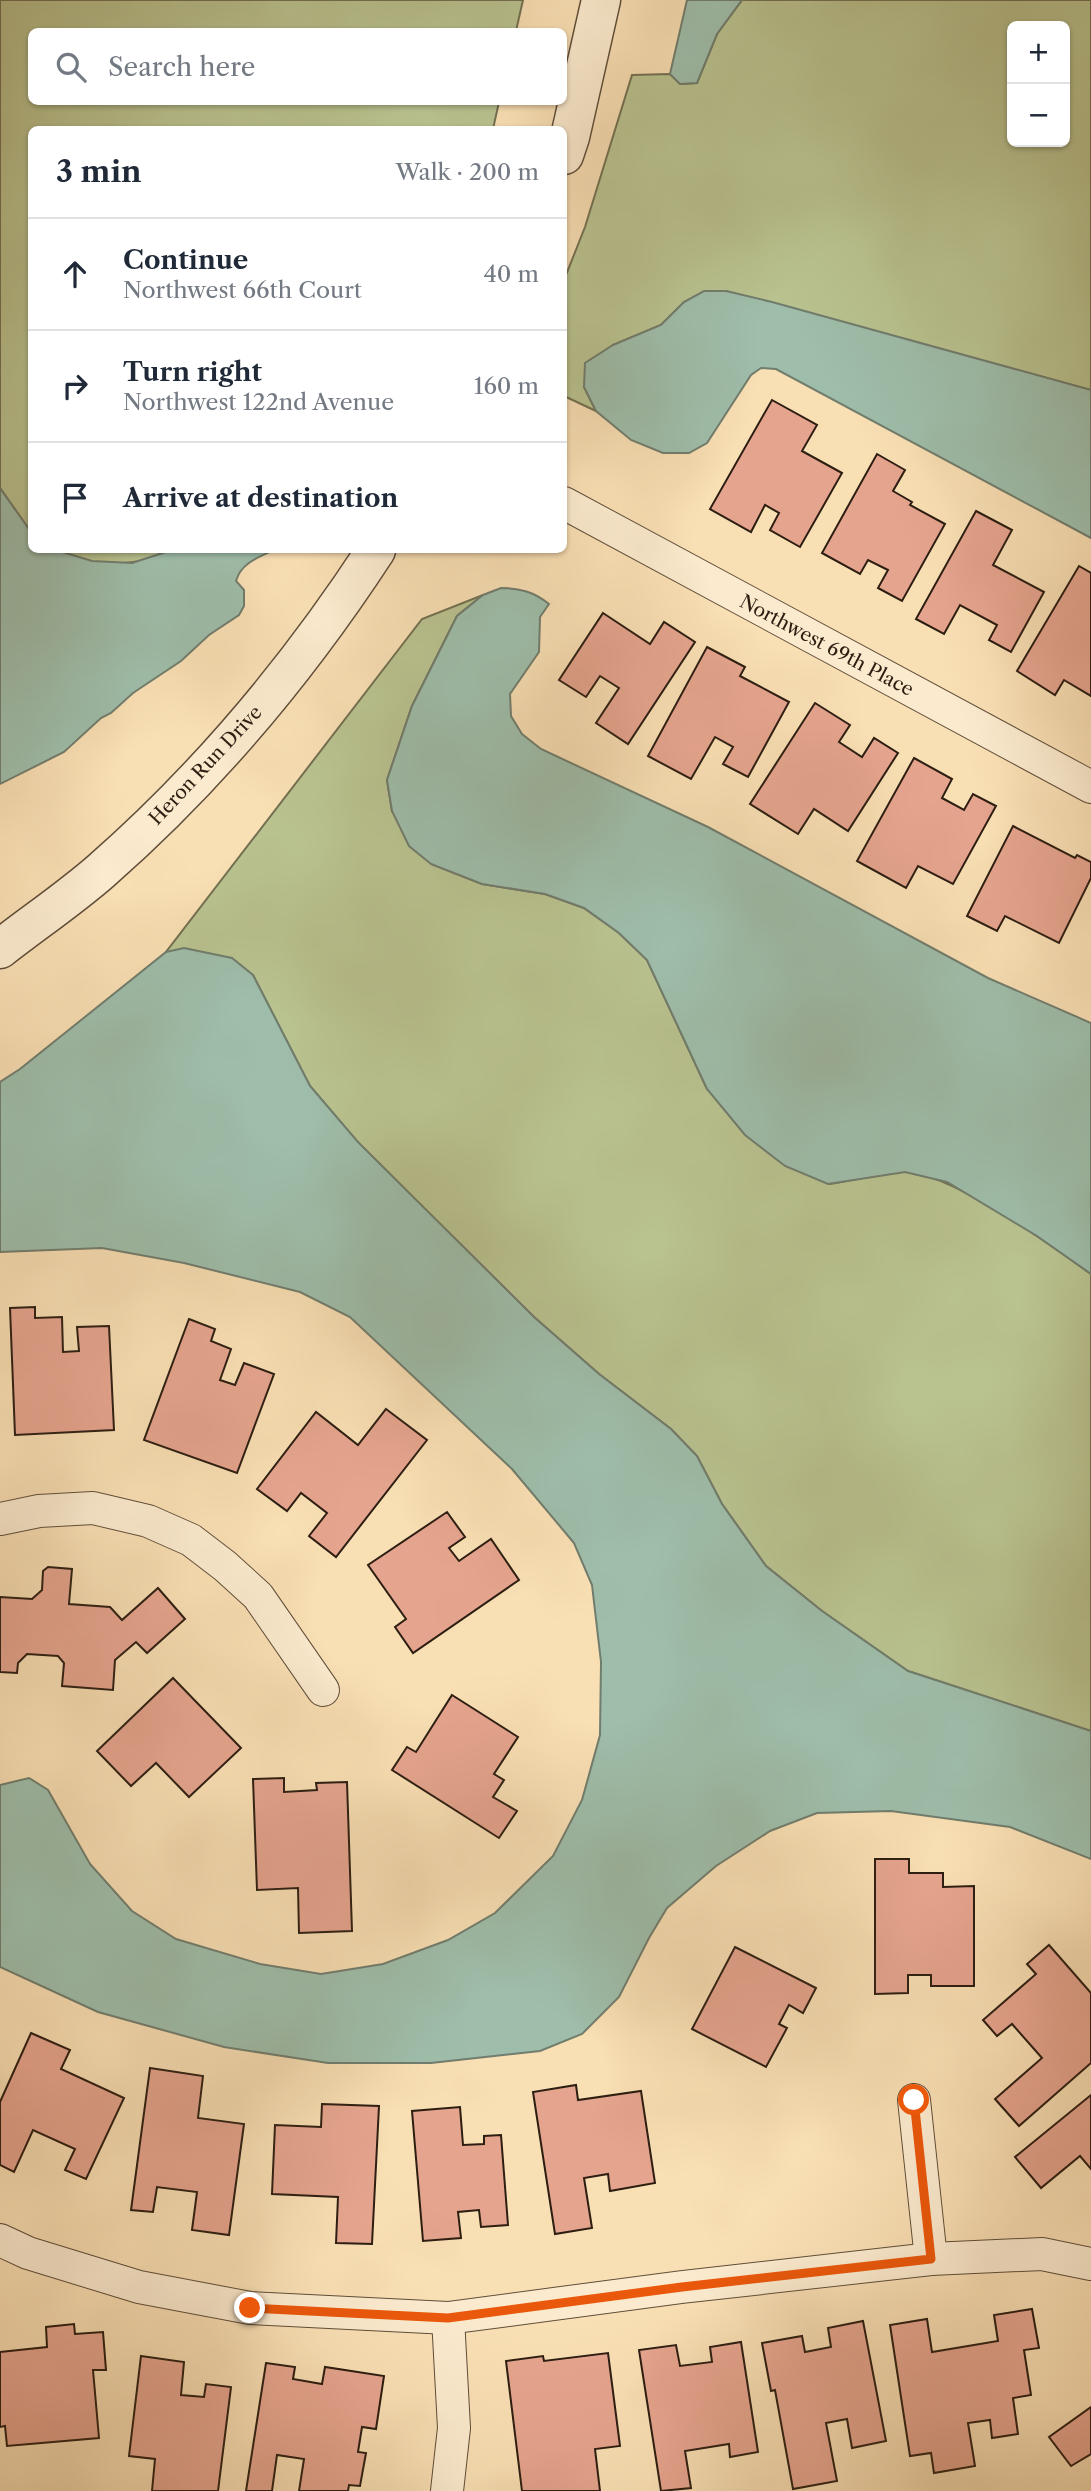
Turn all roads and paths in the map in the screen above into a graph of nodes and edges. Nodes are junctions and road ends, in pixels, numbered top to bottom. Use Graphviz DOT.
graph roads {
  1 [pos="601,0"];
  2 [pos="567,146"];
  3 [pos="567,505"];
  4 [pos="374,553"];
  5 [pos="1091,786"];
  6 [pos="0,949"];
  7 [pos="0,1519"];
  8 [pos="323,1690"];
  9 [pos="914,2100"];
  10 [pos="0,2241"];
  11 [pos="931,2259"];
  12 [pos="1091,2264"];
  13 [pos="448,2318"];
  14 [pos="447,2491"];
  1 -- 2 [label="street"];
  3 -- 5 [label="street, Northwest 69th Place"];
  4 -- 6 [label="street, Heron Run Drive"];
  7 -- 8 [label="street"];
  9 -- 11 [label="street"];
  10 -- 13 [label="street"];
  11 -- 12 [label="street"];
  11 -- 13 [label="street"];
  13 -- 14 [label="street"];
}
